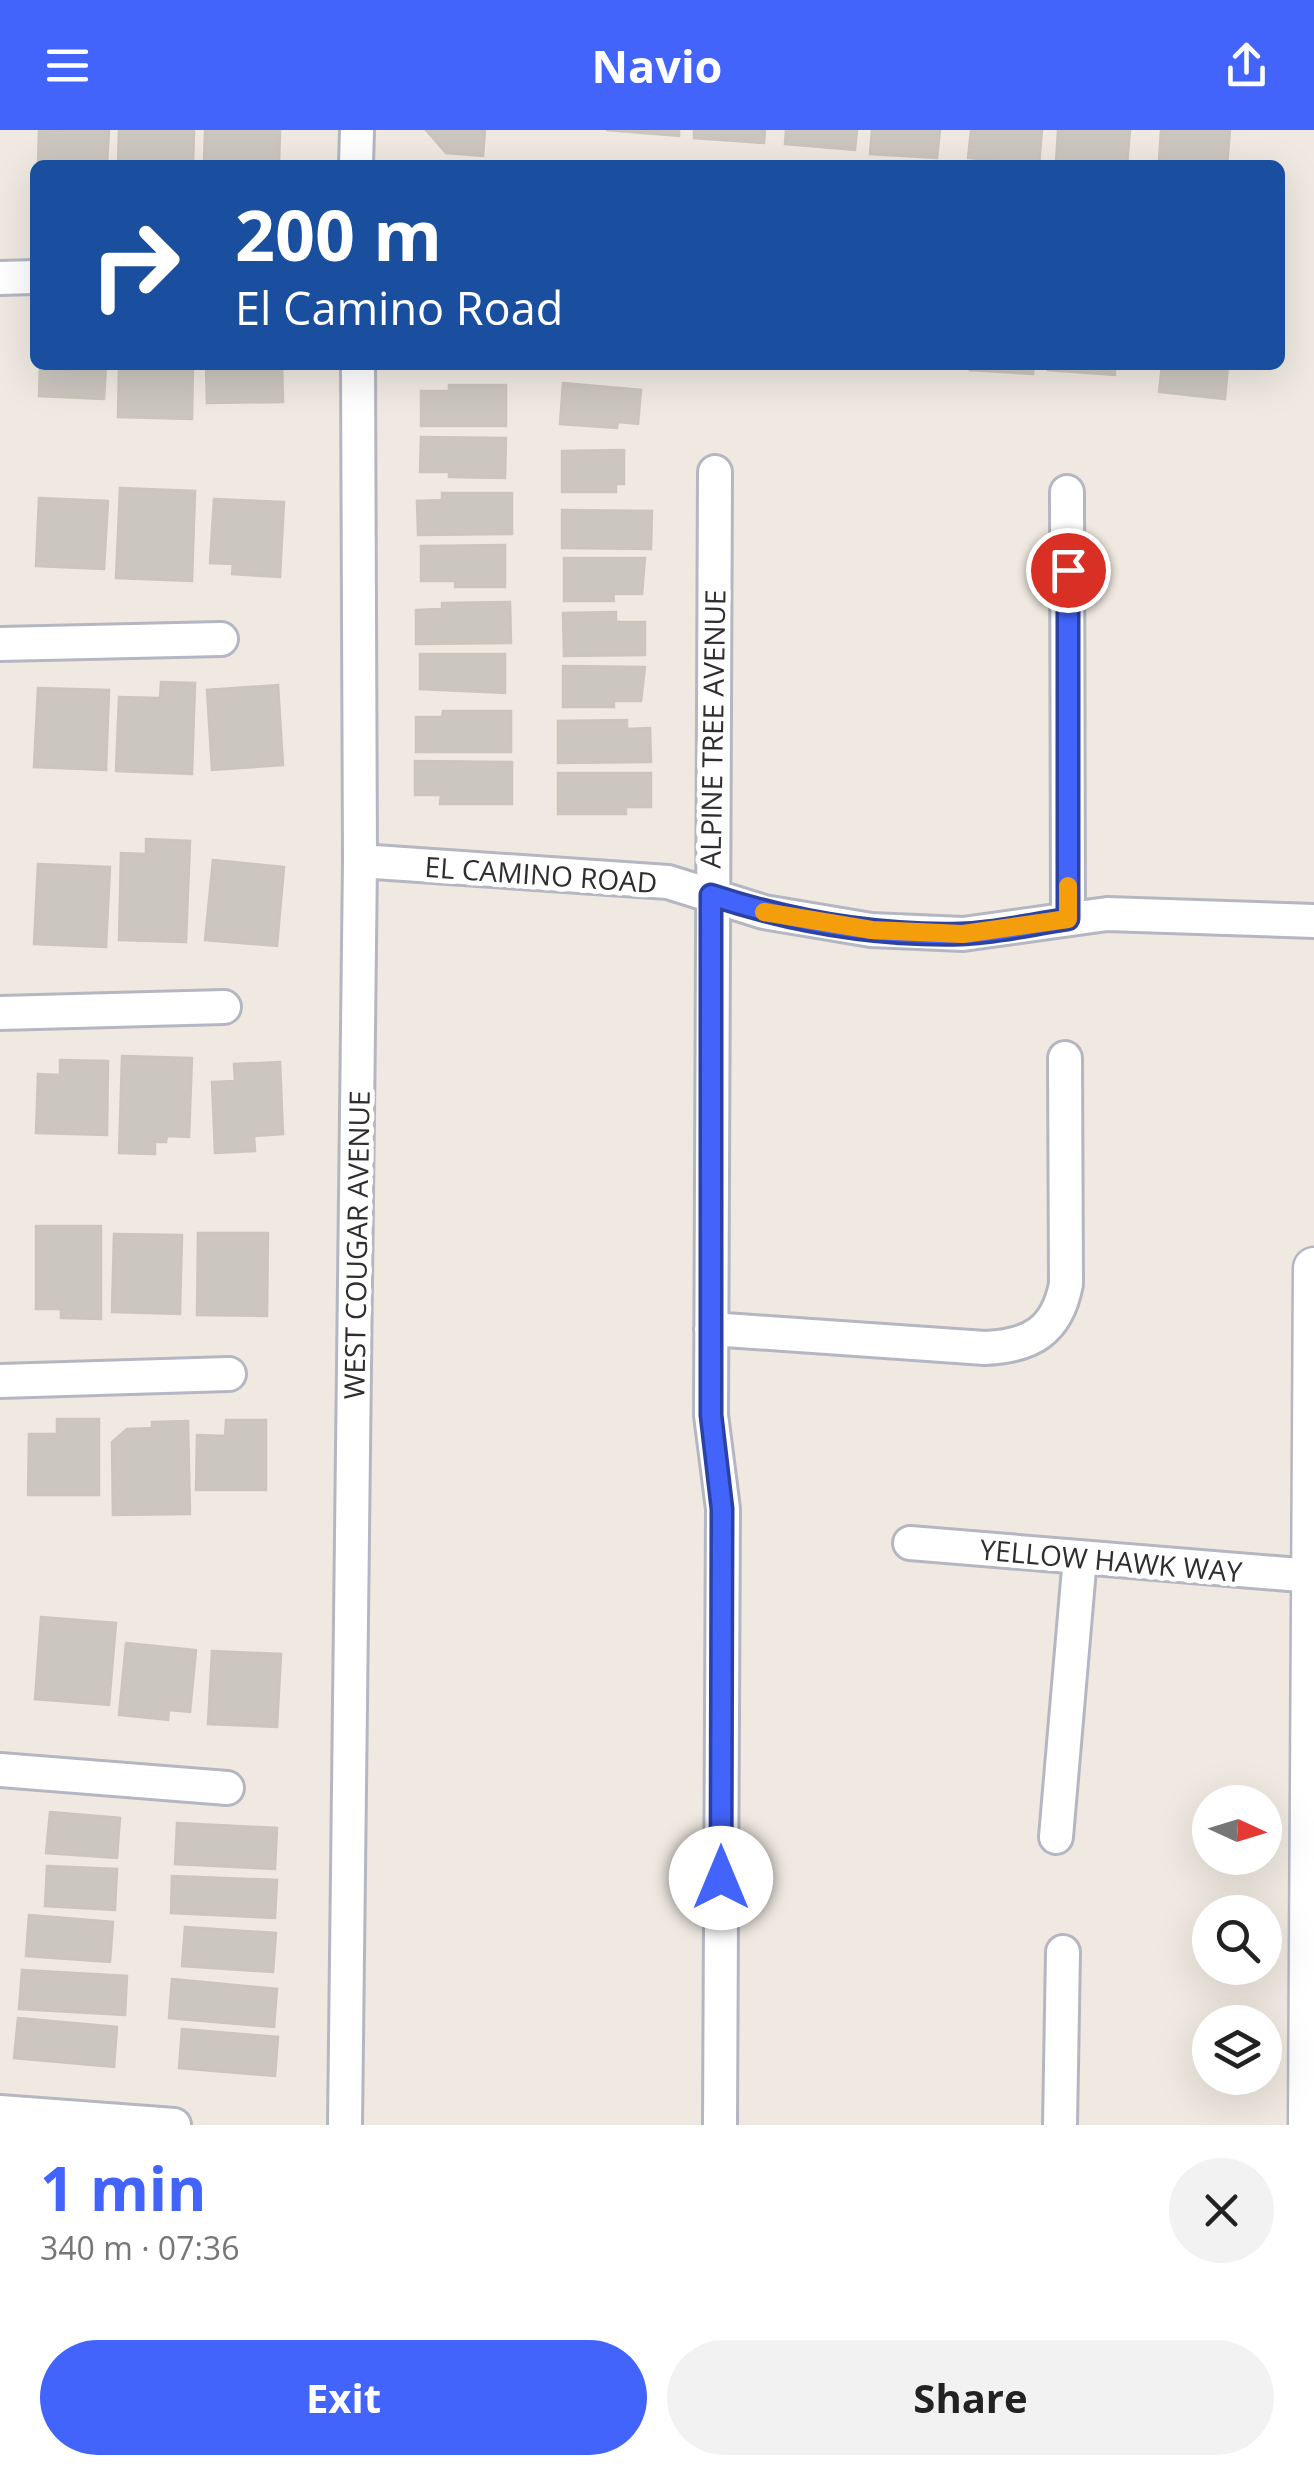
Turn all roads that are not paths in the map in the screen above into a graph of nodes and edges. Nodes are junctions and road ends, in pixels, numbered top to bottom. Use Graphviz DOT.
graph roads {
  1 [pos="356,130"];
  2 [pos="356,160"];
  3 [pos="30,276"];
  4 [pos="0,278"];
  5 [pos="358,370"];
  6 [pos="715,472"];
  7 [pos="1068,492"];
  8 [pos="221,639"];
  9 [pos="0,644"];
  10 [pos="360,860"];
  11 [pos="711,895"];
  12 [pos="1068,919"];
  13 [pos="1314,921"];
  14 [pos="224,1006"];
  15 [pos="0,1012"];
  16 [pos="1065,1058"];
  17 [pos="1314,1268"];
  18 [pos="711,1329"];
  19 [pos="229,1374"];
  20 [pos="0,1382"];
  21 [pos="910,1544"];
  22 [pos="1080,1557"];
  23 [pos="1312,1576"];
  24 [pos="0,1770"];
  25 [pos="228,1788"];
  26 [pos="1056,1837"];
  27 [pos="1314,1872"];
  28 [pos="1313,1922"];
  29 [pos="1063,1952"];
  30 [pos="0,2112"];
  31 [pos="174,2125"];
  32 [pos="345,2125"];
  33 [pos="720,2125"];
  34 [pos="1060,2125"];
  35 [pos="1310,2125"];
  1 -- 2 [label="street"];
  3 -- 4 [label="street"];
  5 -- 10 [label="street, WEST COUGAR AVENUE"];
  6 -- 11 [label="street, ALPINE TREE AVENUE"];
  7 -- 12 [label="street"];
  8 -- 9 [label="street"];
  10 -- 11 [label="street, EL CAMINO ROAD"];
  10 -- 32 [label="street, WEST COUGAR AVENUE"];
  11 -- 12 [label="street, EL CAMINO ROAD"];
  11 -- 18 [label="street, ALPINE TREE AVENUE"];
  12 -- 13 [label="street, EL CAMINO ROAD"];
  14 -- 15 [label="street"];
  16 -- 18 [label="street"];
  17 -- 23 [label="street"];
  18 -- 33 [label="street, ALPINE TREE AVENUE"];
  19 -- 20 [label="street"];
  21 -- 22 [label="street, YELLOW HAWK WAY"];
  22 -- 23 [label="street, YELLOW HAWK WAY"];
  22 -- 26 [label="street"];
  23 -- 27 [label="street"];
  24 -- 25 [label="street"];
  27 -- 28 [label="street"];
  28 -- 35 [label="street"];
  29 -- 34 [label="street"];
  30 -- 31 [label="street"];
}
